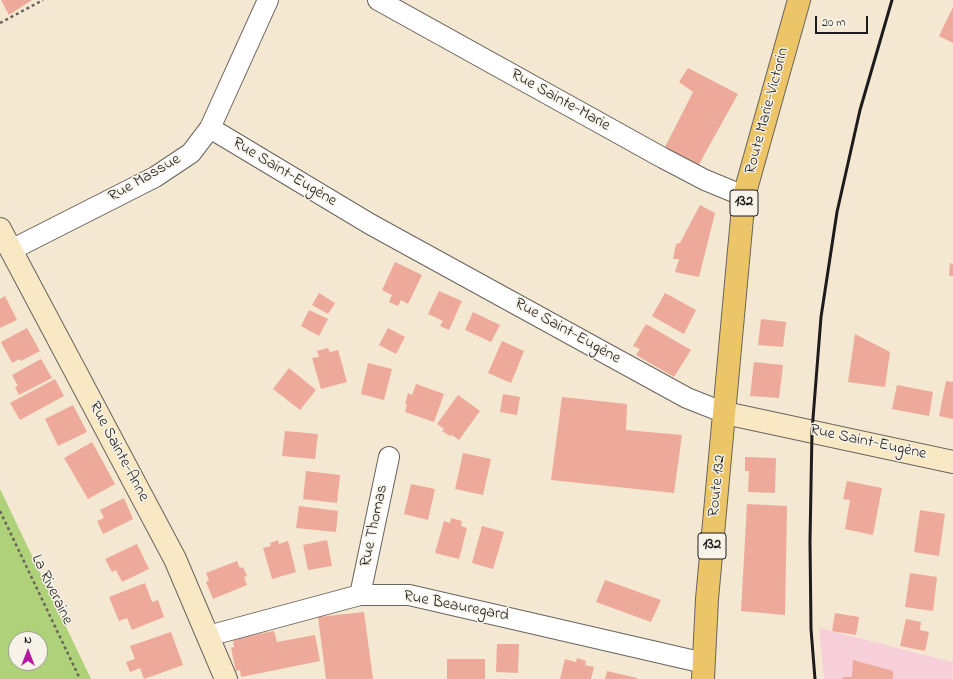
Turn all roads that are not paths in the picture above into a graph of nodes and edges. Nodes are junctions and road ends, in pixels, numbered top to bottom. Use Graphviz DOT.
graph roads {
  1 [pos="268,0"];
  2 [pos="378,0"];
  3 [pos="797,1"];
  4 [pos="210,128"];
  5 [pos="744,196"];
  6 [pos="0,229"];
  7 [pos="11,250"];
  8 [pos="725,413"];
  9 [pos="390,456"];
  10 [pos="953,462"];
  11 [pos="360,595"];
  12 [pos="208,636"];
  13 [pos="703,671"];
  14 [pos="226,679"];
  1 -- 4 [label="street, Rue Massue"];
  2 -- 5 [label="street, Rue Sainte-Marie"];
  3 -- 5 [label="main road, Route Marie-Victorin / 132"];
  4 -- 7 [label="street, Rue Massue"];
  4 -- 8 [label="street, Rue Saint-Eugène"];
  5 -- 8 [label="main road, Route Marie-Victorin / 132"];
  6 -- 7 [label="street, Rue Sainte-Anne"];
  7 -- 12 [label="street, Rue Sainte-Anne"];
  8 -- 10 [label="street, Rue Saint-Eugène"];
  8 -- 13 [label="main road, Route 132 / 132"];
  9 -- 11 [label="street, Rue Thomas"];
  11 -- 12 [label="street, Rue Beauregard"];
  11 -- 13 [label="street, Rue Beauregard"];
  12 -- 14 [label="street, Rue Sainte-Anne"];
}
